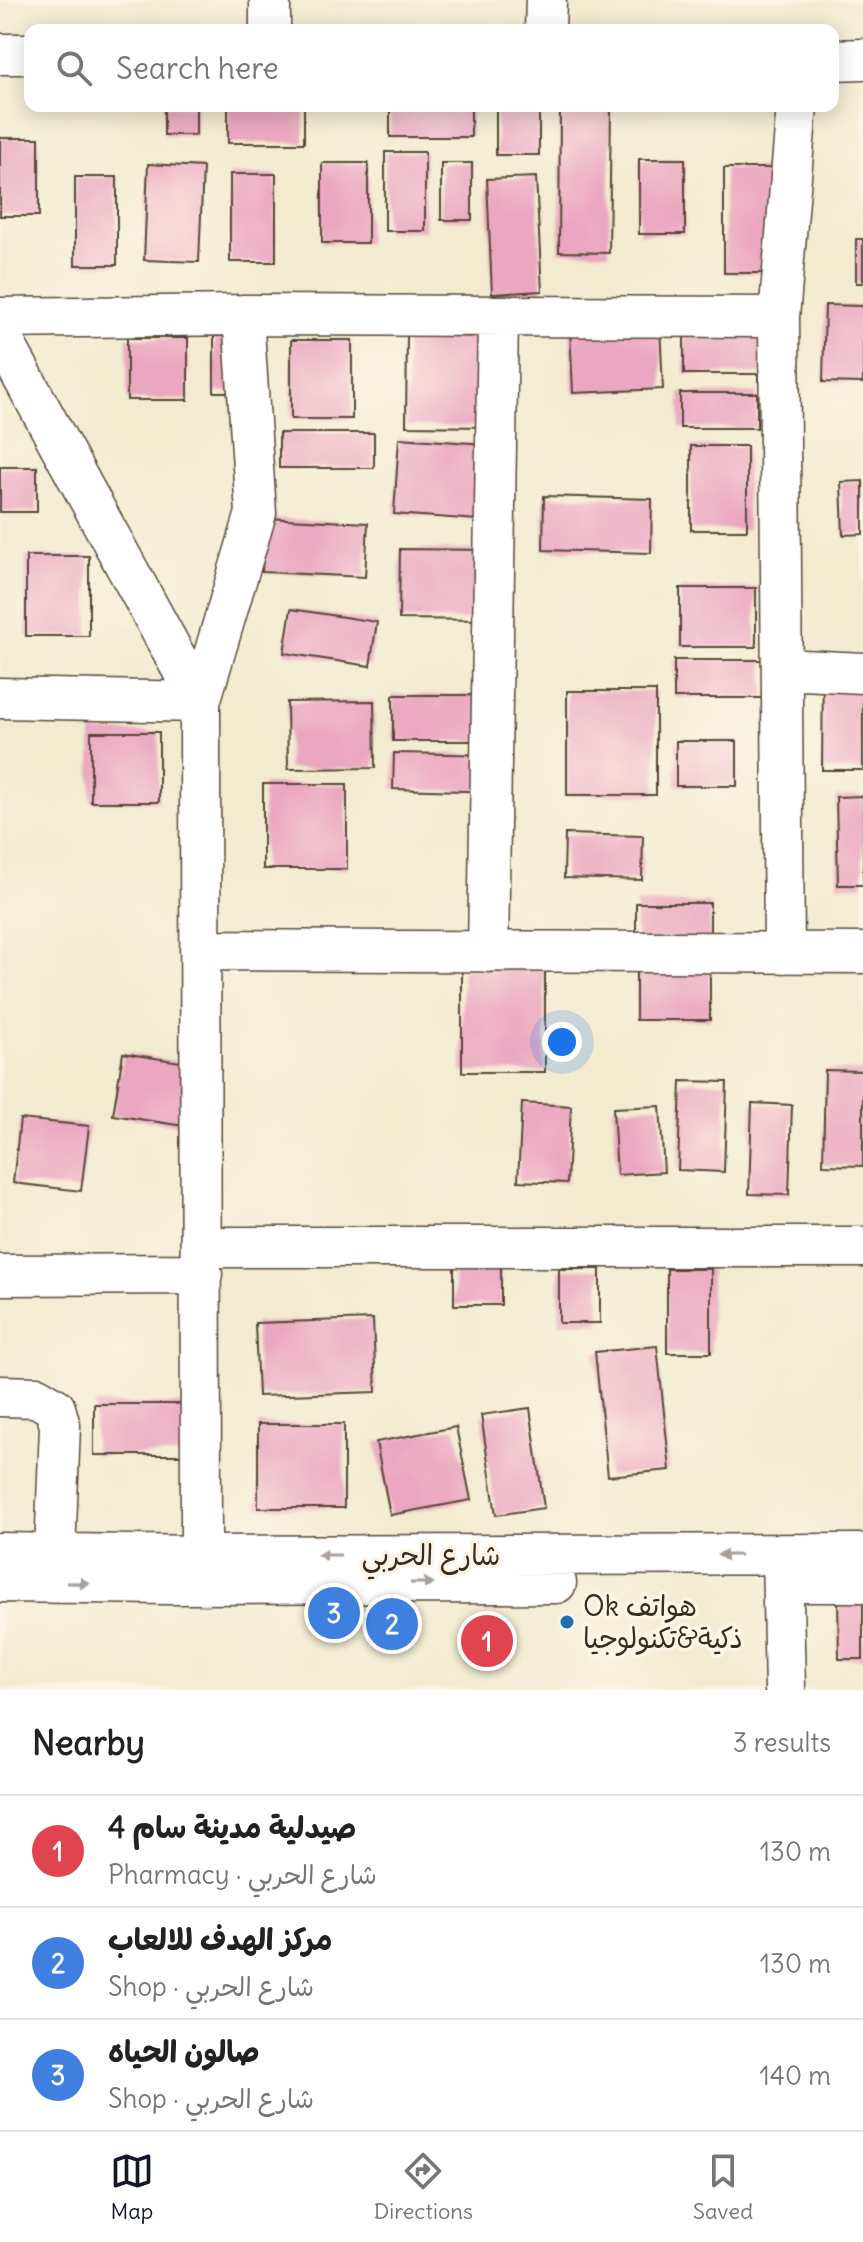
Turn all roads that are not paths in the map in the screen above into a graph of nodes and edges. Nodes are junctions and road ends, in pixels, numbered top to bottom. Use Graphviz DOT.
graph roads {
  1 [pos="270,0"];
  2 [pos="546,0"];
  3 [pos="270,24"];
  4 [pos="545,24"];
  5 [pos="0,54"];
  6 [pos="24,54"];
  7 [pos="863,59"];
  8 [pos="839,60"];
  9 [pos="796,112"];
  10 [pos="243,315"];
  11 [pos="779,317"];
  12 [pos="498,318"];
  13 [pos="2,336"];
  14 [pos="782,669"];
  15 [pos="863,673"];
  16 [pos="0,698"];
  17 [pos="200,702"];
  18 [pos="200,950"];
  19 [pos="488,952"];
  20 [pos="784,953"];
  21 [pos="863,953"];
  22 [pos="863,1247"];
  23 [pos="202,1261"];
  24 [pos="0,1275"];
  25 [pos="0,1396"];
  26 [pos="0,1553"];
  27 [pos="55,1553"];
  28 [pos="863,1554"];
  29 [pos="201,1556"];
  30 [pos="783,1568"];
  31 [pos="0,1582"];
  32 [pos="863,1582"];
  33 [pos="785,1690"];
  1 -- 3 [label="street"];
  2 -- 4 [label="street"];
  5 -- 6 [label="street"];
  7 -- 8 [label="street"];
  9 -- 11 [label="street"];
  10 -- 12 [label="street"];
  10 -- 13 [label="street"];
  10 -- 17 [label="street"];
  11 -- 12 [label="street"];
  11 -- 14 [label="street"];
  12 -- 19 [label="street"];
  13 -- 17 [label="street"];
  14 -- 15 [label="street"];
  14 -- 20 [label="street"];
  16 -- 17 [label="street"];
  17 -- 18 [label="street"];
  18 -- 19 [label="street"];
  18 -- 23 [label="street"];
  19 -- 20 [label="street"];
  20 -- 21 [label="street"];
  22 -- 23 [label="street"];
  23 -- 24 [label="street"];
  23 -- 29 [label="street"];
  25 -- 27 [label="street"];
  26 -- 27 [label="street, شارع الحربي"];
  27 -- 29 [label="street, شارع الحربي"];
  28 -- 30 [label="street, شارع الحربي"];
  30 -- 29 [label="street, شارع الحربي, one-way"];
  31 -- 30 [label="street, شارع الحربي, one-way"];
  30 -- 32 [label="street, شارع الحربي"];
  30 -- 33 [label="street"];
}
